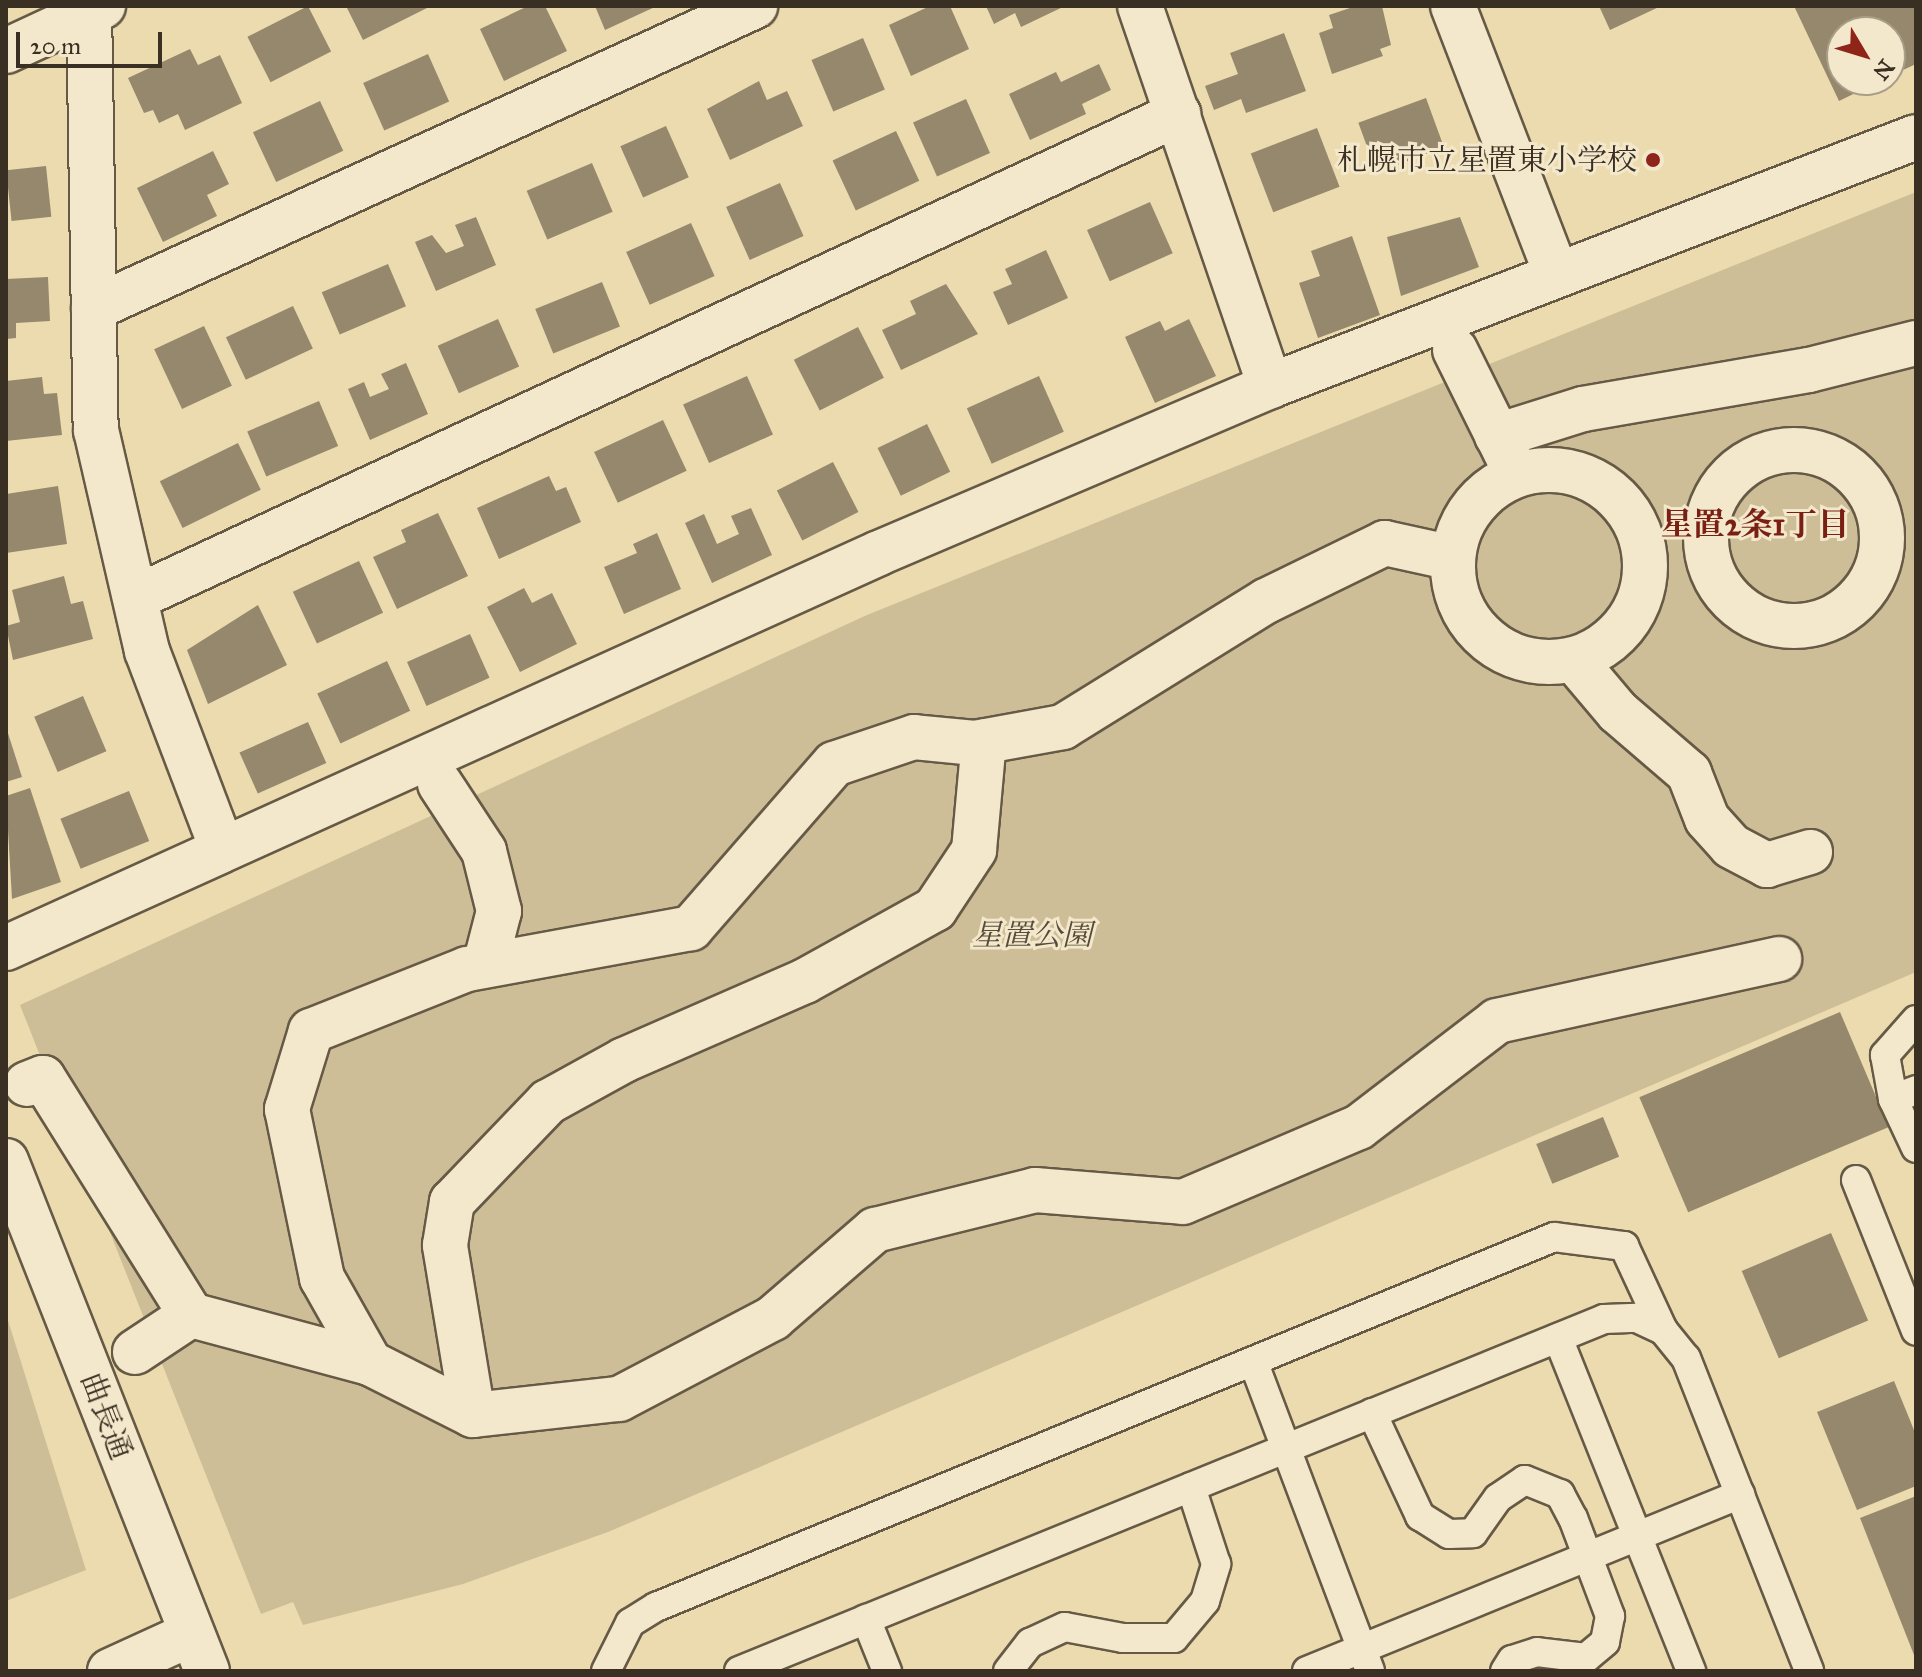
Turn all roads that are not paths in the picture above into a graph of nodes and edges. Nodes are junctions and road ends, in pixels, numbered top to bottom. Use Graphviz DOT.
graph roads {
  1 [pos="755,6"];
  2 [pos="1140,6"];
  3 [pos="1453,6"];
  4 [pos="94,8"];
  5 [pos="6,51"];
  6 [pos="1178,114"];
  7 [pos="1916,137"];
  8 [pos="1555,270"];
  9 [pos="94,308"];
  10 [pos="1916,343"];
  11 [pos="1455,350"];
  12 [pos="1270,386"];
  13 [pos="1497,436"];
  14 [pos="1516,474"];
  15 [pos="1707,553"];
  16 [pos="1453,558"];
  17 [pos="1646,562"];
  18 [pos="137,597"];
  19 [pos="1574,660"];
  20 [pos="984,741"];
  21 [pos="440,784"];
  22 [pos="221,846"];
  23 [pos="1810,852"];
  24 [pos="6,948"];
  25 [pos="1779,959"];
  26 [pos="485,965"];
  27 [pos="1916,1020"];
  28 [pos="27,1084"];
  29 [pos="1904,1095"];
  30 [pos="1916,1147"];
  31 [pos="6,1161"];
  32 [pos="1856,1180"];
  33 [pos="191,1315"];
  34 [pos="1663,1330"];
  35 [pos="1916,1331"];
  36 [pos="1558,1338"];
  37 [pos="135,1352"];
  38 [pos="1253,1361"];
  39 [pos="370,1363"];
  40 [pos="1372,1413"];
  41 [pos="473,1415"];
  42 [pos="1286,1448"];
  43 [pos="1191,1487"];
  44 [pos="1740,1494"];
  45 [pos="1638,1536"];
  46 [pos="1586,1557"];
  47 [pos="866,1619"];
  48 [pos="199,1653"];
  49 [pos="1366,1660"];
  50 [pos="110,1671"];
  51 [pos="606,1671"];
  52 [pos="739,1671"];
  53 [pos="887,1671"];
  54 [pos="1008,1671"];
  55 [pos="1307,1671"];
  56 [pos="1505,1671"];
  57 [pos="1691,1671"];
  58 [pos="1809,1671"];
  1 -- 9 [label="street"];
  2 -- 6 [label="street"];
  3 -- 8 [label="street"];
  4 -- 5 [label="street"];
  4 -- 9 [label="street"];
  6 -- 12 [label="street"];
  6 -- 18 [label="street"];
  7 -- 8 [label="street"];
  8 -- 12 [label="street"];
  9 -- 18 [label="street"];
  10 -- 13 [label="street"];
  11 -- 13 [label="street"];
  12 -- 22 [label="street"];
  13 -- 14 [label="street"];
  14 -- 16 [label="street"];
  14 -- 17 [label="street"];
  15 -- 15 [label="street"];
  15 -- 17 [label="street"];
  16 -- 19 [label="street"];
  16 -- 20 [label="street"];
  17 -- 19 [label="street"];
  18 -- 22 [label="street"];
  19 -- 23 [label="street"];
  20 -- 26 [label="street"];
  20 -- 41 [label="street"];
  21 -- 26 [label="street"];
  22 -- 24 [label="street"];
  25 -- 41 [label="street"];
  26 -- 39 [label="street"];
  27 -- 29 [label="lane"];
  28 -- 33 [label="street"];
  29 -- 30 [label="lane"];
  31 -- 48 [label="street, 曲長通"];
  32 -- 35 [label="lane"];
  33 -- 37 [label="street"];
  33 -- 39 [label="street"];
  34 -- 36 [label="lane"];
  34 -- 38 [label="lane"];
  34 -- 44 [label="lane"];
  36 -- 40 [label="lane"];
  36 -- 45 [label="lane"];
  38 -- 42 [label="lane"];
  38 -- 51 [label="lane"];
  39 -- 41 [label="street"];
  40 -- 42 [label="lane"];
  40 -- 46 [label="lane"];
  42 -- 43 [label="lane"];
  42 -- 49 [label="lane"];
  43 -- 47 [label="lane"];
  43 -- 54 [label="lane"];
  44 -- 45 [label="lane"];
  44 -- 58 [label="lane"];
  45 -- 46 [label="lane"];
  45 -- 57 [label="lane"];
  46 -- 49 [label="lane"];
  46 -- 56 [label="lane"];
  47 -- 52 [label="lane"];
  47 -- 53 [label="lane"];
  48 -- 50 [label="street"];
  49 -- 55 [label="lane"];
}
